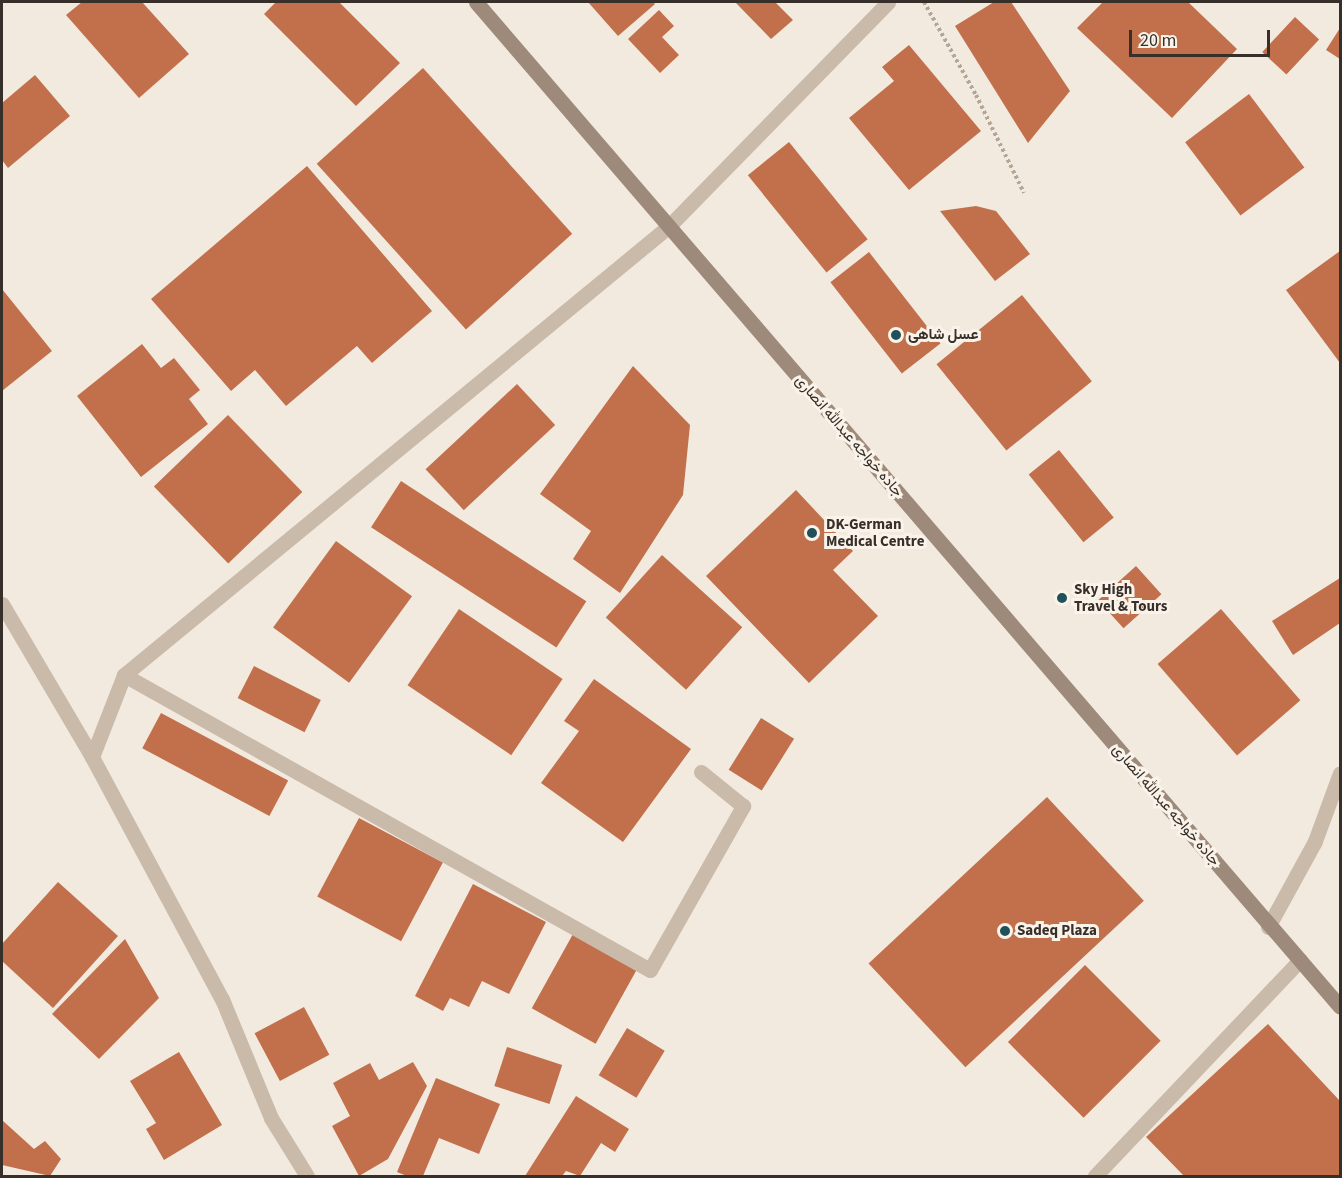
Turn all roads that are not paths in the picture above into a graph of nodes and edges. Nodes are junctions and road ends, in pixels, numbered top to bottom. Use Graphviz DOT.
graph roads {
  1 [pos="476,2"];
  2 [pos="888,2"];
  3 [pos="669,226"];
  4 [pos="2,604"];
  5 [pos="124,675"];
  6 [pos="92,756"];
  7 [pos="701,772"];
  8 [pos="1341,773"];
  9 [pos="1268,927"];
  10 [pos="1300,960"];
  11 [pos="1341,1007"];
  12 [pos="307,1176"];
  13 [pos="1095,1176"];
  1 -- 3 [label="main road, جاده خواجه عبدالله انصاری"];
  2 -- 3 [label="street"];
  3 -- 5 [label="street"];
  3 -- 9 [label="main road, جاده خواجه عبدالله انصاری"];
  4 -- 6 [label="street"];
  5 -- 6 [label="street"];
  5 -- 7 [label="street"];
  6 -- 12 [label="street"];
  8 -- 9 [label="street"];
  9 -- 10 [label="main road, جاده خواجه عبدالله انصاری"];
  10 -- 11 [label="main road, جاده خواجه عبدالله انصاری"];
  10 -- 13 [label="street"];
}
